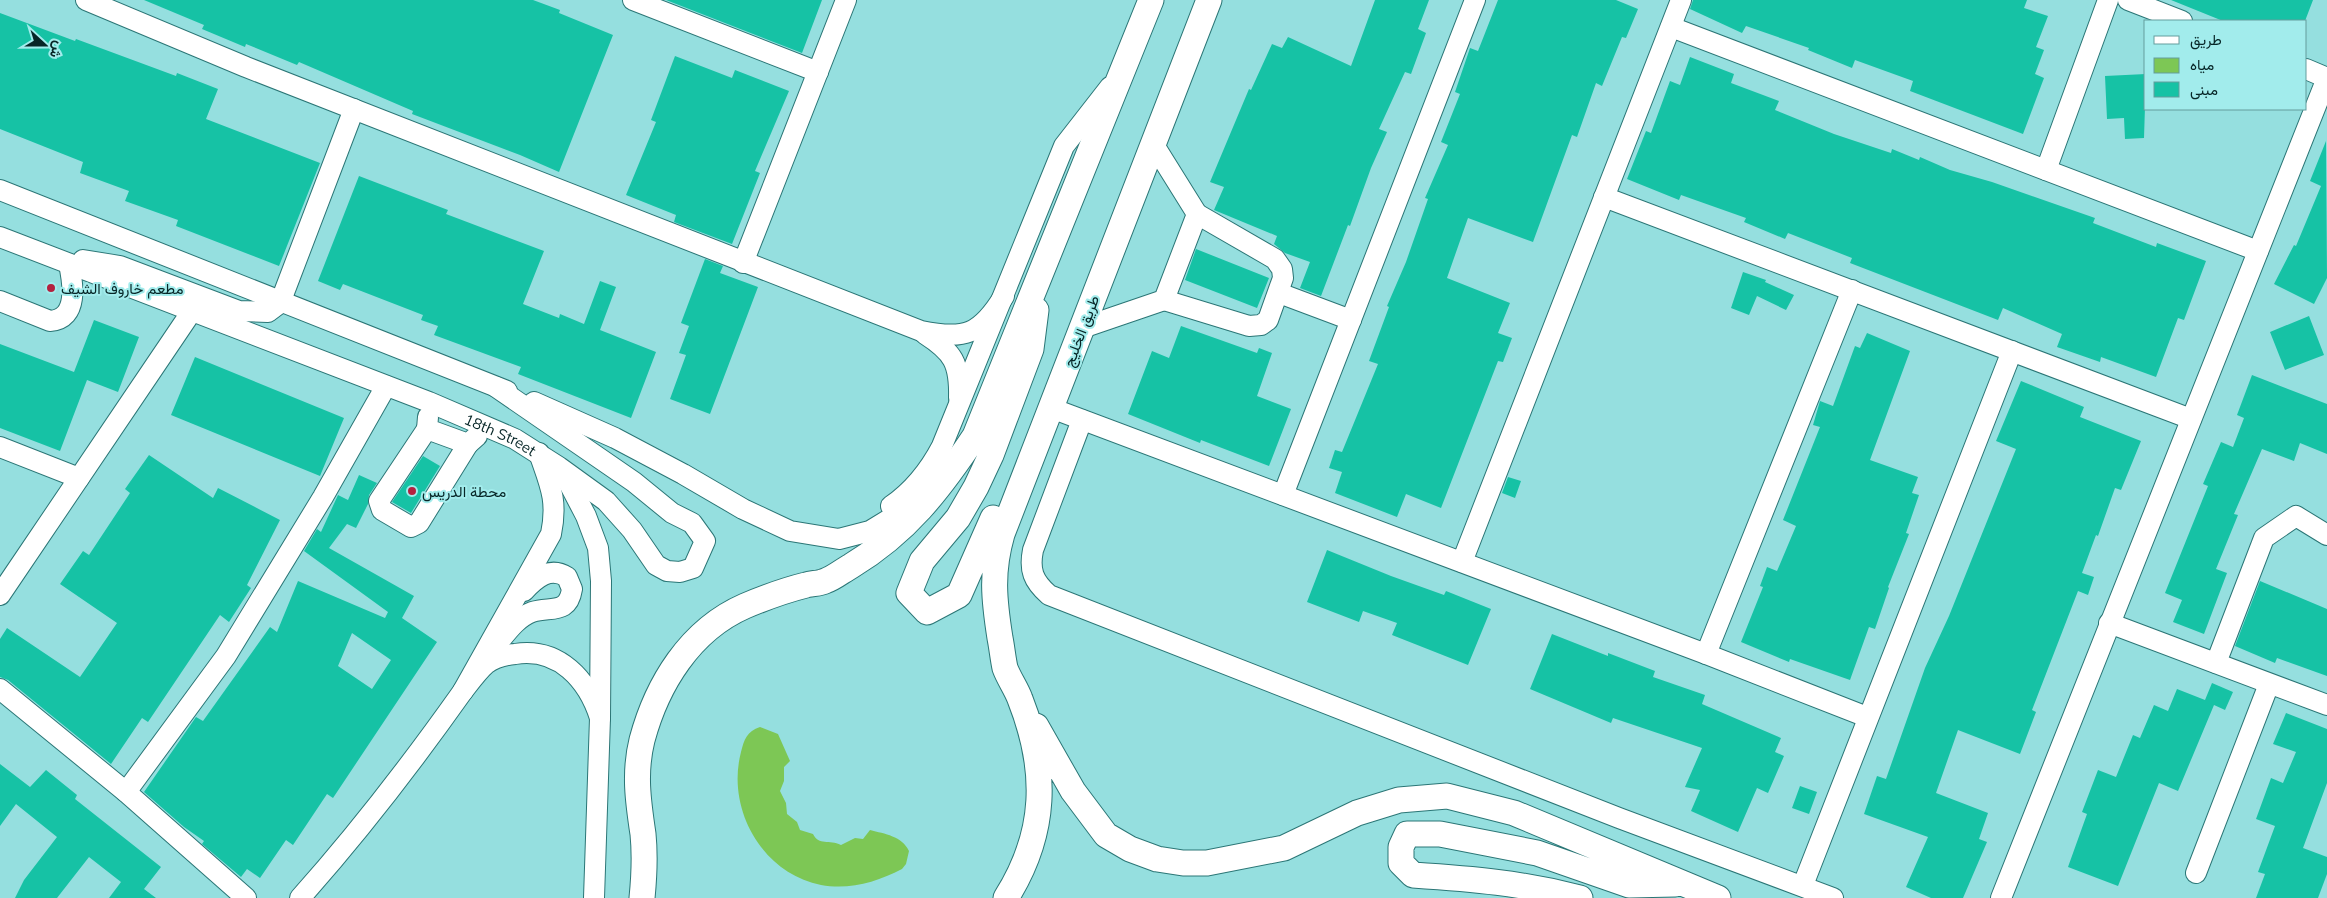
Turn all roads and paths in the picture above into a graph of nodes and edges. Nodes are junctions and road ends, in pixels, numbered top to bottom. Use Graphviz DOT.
graph roads {
  1 [pos="846,0"];
  2 [pos="1151,0"];
  3 [pos="1209,0"];
  4 [pos="1474,0"];
  5 [pos="1681,0"];
  6 [pos="2108,0"];
  7 [pos="2128,0"];
  8 [pos="641,1"];
  9 [pos="95,2"];
  10 [pos="2179,20"];
  11 [pos="1671,27"];
  12 [pos="1125,68"];
  13 [pos="2307,70"];
  14 [pos="818,72"];
  15 [pos="2327,78"];
  16 [pos="354,110"];
  17 [pos="1154,145"];
  18 [pos="2046,170"];
  19 [pos="0,190"];
  20 [pos="1604,197"];
  21 [pos="1197,214"];
  22 [pos="0,237"];
  23 [pos="2258,251"];
  24 [pos="45,255"];
  25 [pos="743,263"];
  26 [pos="70,264"];
  27 [pos="1041,273"];
  28 [pos="1852,290"];
  29 [pos="1279,293"];
  30 [pos="1004,296"];
  31 [pos="1164,300"];
  32 [pos="0,301"];
  33 [pos="280,302"];
  34 [pos="192,311"];
  35 [pos="1351,320"];
  36 [pos="1082,328"];
  37 [pos="921,331"];
  38 [pos="2012,352"];
  39 [pos="386,386"];
  40 [pos="496,387"];
  41 [pos="429,402"];
  42 [pos="959,404"];
  43 [pos="1051,408"];
  44 [pos="2191,419"];
  45 [pos="1082,420"];
  46 [pos="489,426"];
  47 [pos="427,429"];
  48 [pos="468,444"];
  49 [pos="0,447"];
  50 [pos="539,453"];
  51 [pos="559,466"];
  52 [pos="79,478"];
  53 [pos="946,480"];
  54 [pos="1283,495"];
  55 [pos="2327,535"];
  56 [pos="1462,562"];
  57 [pos="0,595"];
  58 [pos="515,600"];
  59 [pos="2110,623"];
  60 [pos="1706,654"];
  61 [pos="2216,663"];
  62 [pos="487,664"];
  63 [pos="2270,684"];
  64 [pos="0,689"];
  65 [pos="463,691"];
  66 [pos="1020,699"];
  67 [pos="2327,705"];
  68 [pos="1867,717"];
  69 [pos="600,718"];
  70 [pos="126,792"];
  71 [pos="2196,873"];
  72 [pos="1684,884"];
  73 [pos="1803,885"];
  74 [pos="246,898"];
  75 [pos="300,898"];
  76 [pos="594,898"];
  77 [pos="642,898"];
  78 [pos="1006,898"];
  79 [pos="1580,898"];
  80 [pos="1718,898"];
  81 [pos="1834,898"];
  82 [pos="2001,898"];
  1 -- 14 [label="street"];
  2 -- 12 [label="main road"];
  3 -- 17 [label="main road, طريق الخليج"];
  4 -- 35 [label="street"];
  5 -- 11 [label="street"];
  6 -- 18 [label="street"];
  7 -- 10 [label="street"];
  8 -- 14 [label="street"];
  9 -- 16 [label="street"];
  11 -- 18 [label="street"];
  11 -- 20 [label="street"];
  12 -- 27 [label="main road"];
  12 -- 30 [label="street"];
  13 -- 15 [label="street"];
  14 -- 25 [label="street"];
  15 -- 23 [label="street"];
  16 -- 25 [label="street"];
  16 -- 33 [label="street"];
  17 -- 21 [label="street"];
  17 -- 36 [label="main road, طريق الخليج"];
  18 -- 23 [label="street"];
  19 -- 33 [label="street"];
  20 -- 28 [label="street"];
  20 -- 56 [label="street"];
  21 -- 29 [label="street"];
  21 -- 31 [label="street"];
  22 -- 24 [label="street, 18th Street"];
  23 -- 44 [label="street"];
  24 -- 26 [label="street, 18th Street"];
  24 -- 33 [label="street"];
  25 -- 37 [label="street"];
  26 -- 32 [label="street"];
  26 -- 34 [label="street, 18th Street"];
  27 -- 43 [label="main road"];
  27 -- 53 [label="main road"];
  28 -- 38 [label="street"];
  28 -- 60 [label="street"];
  29 -- 31 [label="street"];
  29 -- 35 [label="street"];
  30 -- 37 [label="street"];
  30 -- 42 [label="street"];
  31 -- 36 [label="street"];
  33 -- 40 [label="street"];
  34 -- 39 [label="street, 18th Street"];
  34 -- 52 [label="street"];
  35 -- 54 [label="street"];
  36 -- 43 [label="main road, طريق الخليج"];
  37 -- 42 [label="street"];
  38 -- 44 [label="street"];
  38 -- 68 [label="street"];
  39 -- 41 [label="street, 18th Street"];
  39 -- 70 [label="street"];
  40 -- 42 [label="street"];
  40 -- 51 [label="street, 18th Street"];
  40 -- 53 [label="street"];
  41 -- 46 [label="street, 18th Street"];
  41 -- 47 [label="street"];
  43 -- 45 [label="street"];
  43 -- 66 [label="main road, طريق الخليج"];
  44 -- 59 [label="street"];
  45 -- 54 [label="street"];
  45 -- 73 [label="street"];
  46 -- 48 [label="street"];
  46 -- 50 [label="street, 18th Street"];
  47 -- 48 [label="street"];
  47 -- 48 [label="street"];
  49 -- 52 [label="street"];
  50 -- 51 [label="street, 18th Street"];
  50 -- 58 [label="street"];
  51 -- 69 [label="street"];
  52 -- 57 [label="street"];
  53 -- 77 [label="main road"];
  54 -- 56 [label="street"];
  55 -- 61 [label="street"];
  56 -- 60 [label="street"];
  58 -- 62 [label="street"];
  58 -- 65 [label="street"];
  59 -- 61 [label="street"];
  59 -- 82 [label="street"];
  60 -- 68 [label="street"];
  61 -- 63 [label="street"];
  62 -- 65 [label="street"];
  62 -- 69 [label="street"];
  63 -- 67 [label="street"];
  63 -- 71 [label="street"];
  64 -- 70 [label="street"];
  65 -- 75 [label="street"];
  66 -- 72 [label="main road"];
  66 -- 78 [label="main road"];
  68 -- 73 [label="street"];
  69 -- 76 [label="street"];
  70 -- 74 [label="street"];
  72 -- 79 [label="main road"];
  72 -- 80 [label="main road"];
  73 -- 81 [label="street"];
}
